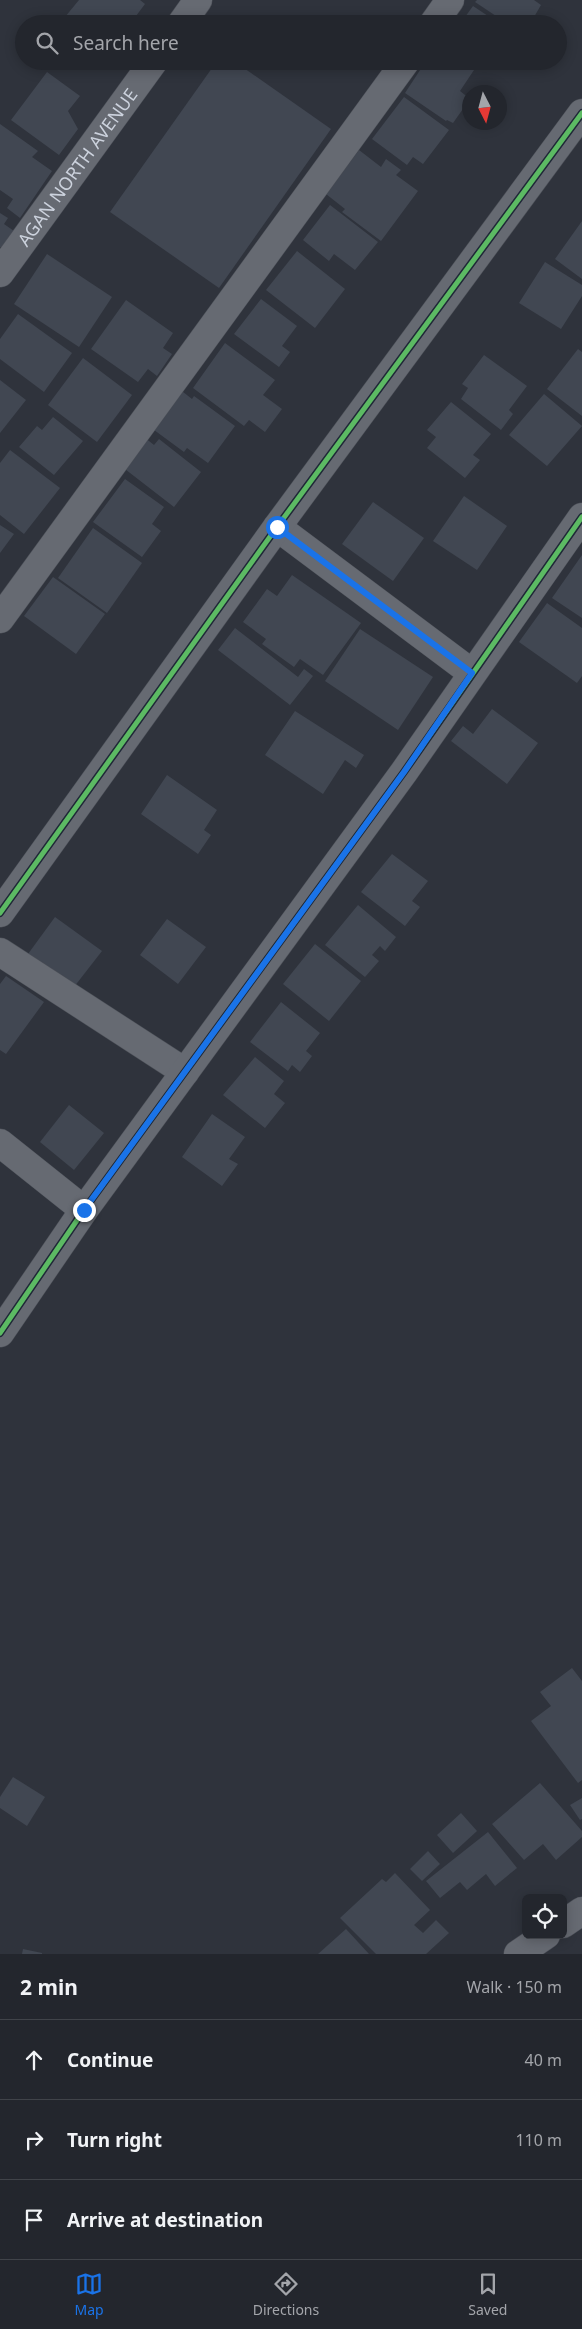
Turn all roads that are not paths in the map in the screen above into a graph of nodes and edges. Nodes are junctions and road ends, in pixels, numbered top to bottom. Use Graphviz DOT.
graph roads {
  1 [pos="198,0"];
  2 [pos="450,0"];
  3 [pos="187,15"];
  4 [pos="439,15"];
  5 [pos="147,70"];
  6 [pos="399,70"];
  7 [pos="582,114"];
  8 [pos="0,273"];
  9 [pos="582,517"];
  10 [pos="277,527"];
  11 [pos="0,619"];
  12 [pos="472,673"];
  13 [pos="0,913"];
  14 [pos="0,952"];
  15 [pos="185,1072"];
  16 [pos="0,1143"];
  17 [pos="84,1210"];
  18 [pos="1,1331"];
  19 [pos="582,1911"];
  20 [pos="567,1921"];
  21 [pos="540,1939"];
  22 [pos="518,1954"];
  1 -- 3 [label="street"];
  2 -- 4 [label="street"];
  5 -- 8 [label="street, AGAN NORTH AVENUE"];
  6 -- 11 [label="street"];
  7 -- 10 [label="street"];
  9 -- 12 [label="street"];
  10 -- 12 [label="street"];
  10 -- 13 [label="street"];
  12 -- 15 [label="street"];
  14 -- 15 [label="street"];
  15 -- 17 [label="street"];
  16 -- 17 [label="street"];
  17 -- 18 [label="street"];
  19 -- 20 [label="street"];
  21 -- 22 [label="street"];
}
